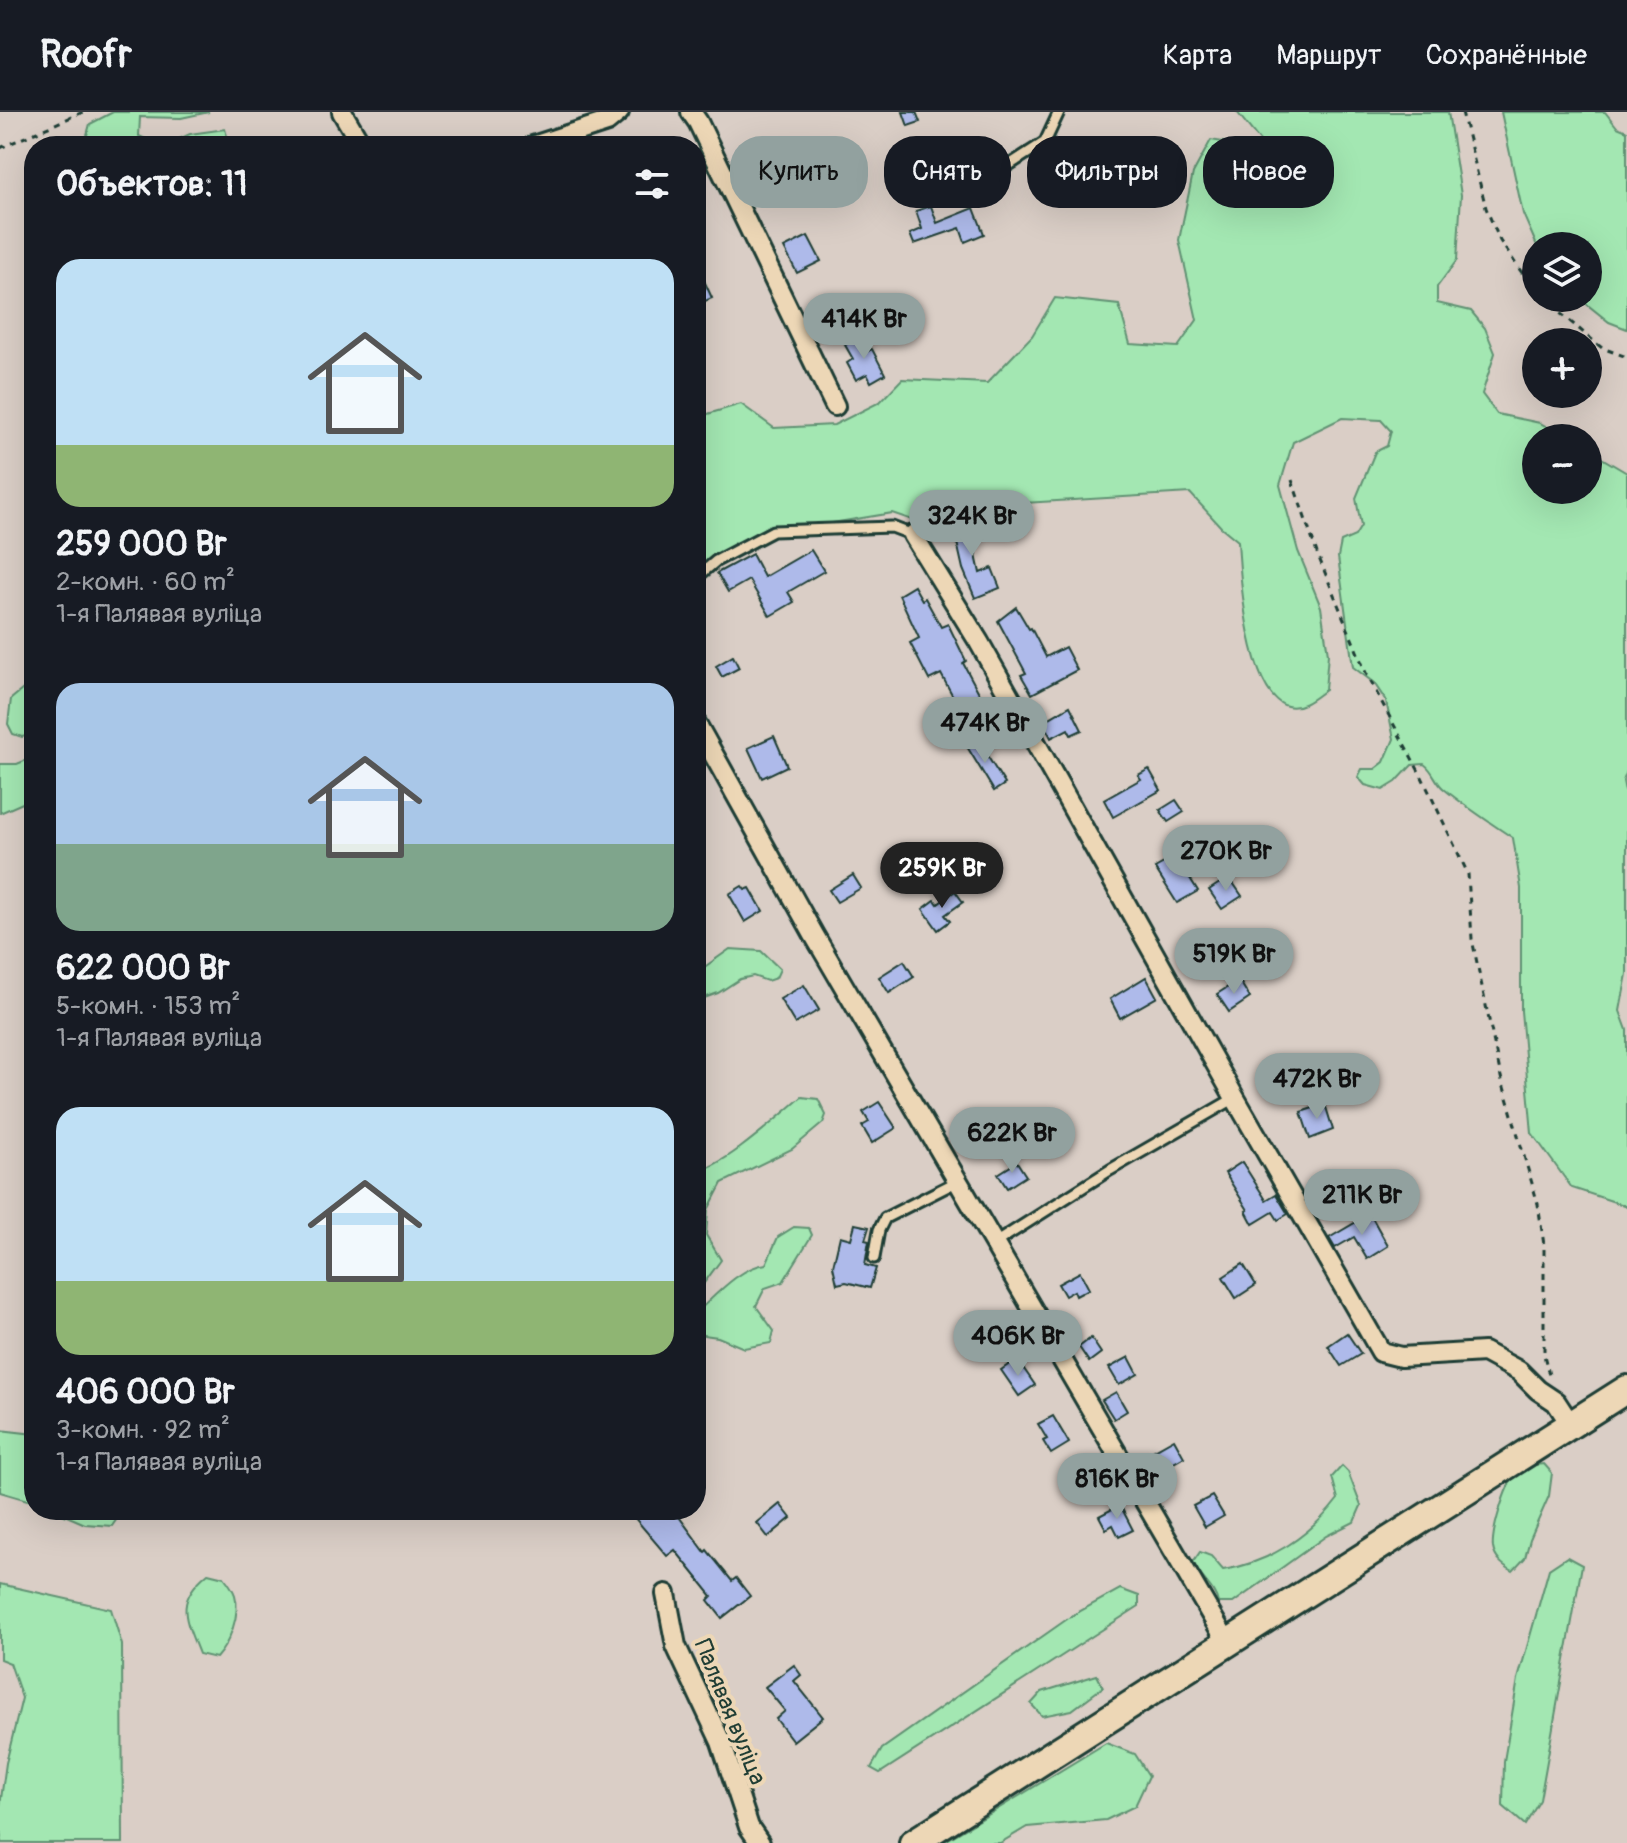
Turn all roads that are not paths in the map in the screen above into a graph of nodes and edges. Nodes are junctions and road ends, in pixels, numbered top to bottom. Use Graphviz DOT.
graph roads {
  1 [pos="342,112"];
  2 [pos="619,112"];
  3 [pos="691,112"];
  4 [pos="1059,112"];
  5 [pos="356,136"];
  6 [pos="564,136"];
  7 [pos="703,136"];
  8 [pos="706,143"];
  9 [pos="1011,164"];
  10 [pos="835,406"];
  11 [pos="913,535"];
  12 [pos="706,570"];
  13 [pos="706,741"];
  14 [pos="1235,1098"];
  15 [pos="958,1181"];
  16 [pos="995,1243"];
  17 [pos="874,1258"];
  18 [pos="1627,1389"];
  19 [pos="1571,1425"];
  20 [pos="666,1594"];
  21 [pos="1227,1642"];
  22 [pos="760,1843"];
  23 [pos="913,1843"];
  1 -- 5 [label="street"];
  2 -- 6 [label="street"];
  3 -- 7 [label="street"];
  4 -- 9 [label="lane"];
  8 -- 10 [label="street"];
  11 -- 12 [label="lane"];
  11 -- 14 [label="street"];
  13 -- 15 [label="street"];
  14 -- 16 [label="lane"];
  14 -- 19 [label="street"];
  15 -- 16 [label="street"];
  15 -- 17 [label="lane"];
  16 -- 21 [label="street"];
  18 -- 19 [label="main road"];
  19 -- 21 [label="main road"];
  20 -- 22 [label="street, Палявая вуліца"];
  21 -- 23 [label="main road"];
}
